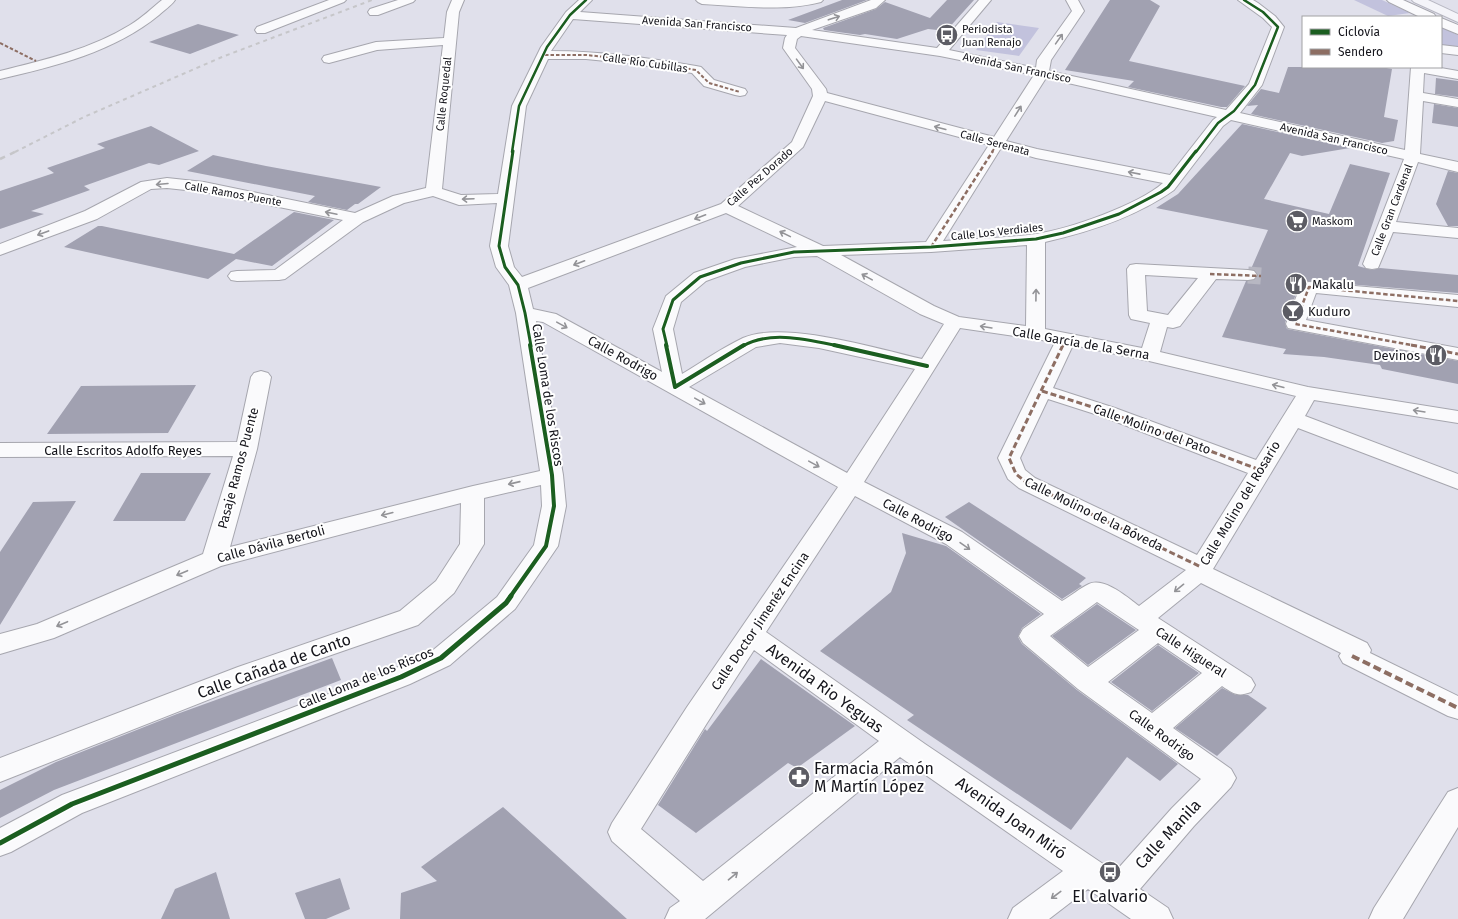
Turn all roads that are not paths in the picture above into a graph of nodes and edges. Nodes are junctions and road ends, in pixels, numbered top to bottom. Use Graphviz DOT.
graph roads {
  1 [pos="155,0"];
  2 [pos="169,0"];
  3 [pos="340,0"];
  4 [pos="409,0"];
  5 [pos="458,0"];
  6 [pos="586,0"];
  7 [pos="702,0"];
  8 [pos="817,0"];
  9 [pos="879,0"];
  10 [pos="986,0"];
  11 [pos="1072,0"];
  12 [pos="1244,0"];
  13 [pos="1393,0"];
  14 [pos="1418,0"];
  15 [pos="1439,0"];
  16 [pos="1458,9"];
  17 [pos="374,12"];
  18 [pos="570,15"];
  19 [pos="1428,16"];
  20 [pos="1458,18"];
  21 [pos="1442,22"];
  22 [pos="261,30"];
  23 [pos="1458,30"];
  24 [pos="798,32"];
  25 [pos="450,41"];
  26 [pos="1442,49"];
  27 [pos="1458,51"];
  28 [pos="940,52"];
  29 [pos="544,55"];
  30 [pos="329,59"];
  31 [pos="1418,68"];
  32 [pos="0,70"];
  33 [pos="1042,73"];
  34 [pos="1458,75"];
  35 [pos="0,76"];
  36 [pos="740,92"];
  37 [pos="820,96"];
  38 [pos="1417,96"];
  39 [pos="1458,103"];
  40 [pos="1228,116"];
  41 [pos="997,144"];
  42 [pos="1412,157"];
  43 [pos="1458,167"];
  44 [pos="1173,180"];
  45 [pos="434,191"];
  46 [pos="507,198"];
  47 [pos="727,207"];
  48 [pos="358,218"];
  49 [pos="1386,226"];
  50 [pos="1458,233"];
  51 [pos="1036,238"];
  52 [pos="930,247"];
  53 [pos="0,250"];
  54 [pos="820,251"];
  55 [pos="1372,264"];
  56 [pos="1210,274"];
  57 [pos="1248,275"];
  58 [pos="237,276"];
  59 [pos="518,285"];
  60 [pos="1458,300"];
  61 [pos="525,313"];
  62 [pos="1160,320"];
  63 [pos="955,322"];
  64 [pos="1035,334"];
  65 [pos="1067,338"];
  66 [pos="1458,354"];
  67 [pos="1149,355"];
  68 [pos="927,366"];
  69 [pos="260,377"];
  70 [pos="675,387"];
  71 [pos="1042,391"];
  72 [pos="1308,393"];
  73 [pos="1458,417"];
  74 [pos="1292,418"];
  75 [pos="246,449"];
  76 [pos="0,450"];
  77 [pos="1260,470"];
  78 [pos="552,475"];
  79 [pos="1458,482"];
  80 [pos="851,485"];
  81 [pos="472,493"];
  82 [pos="214,559"];
  83 [pos="1200,569"];
  84 [pos="1062,614"];
  85 [pos="1146,626"];
  86 [pos="751,635"];
  87 [pos="0,644"];
  88 [pos="1213,679"];
  89 [pos="1088,682"];
  90 [pos="1241,684"];
  91 [pos="1458,708"];
  92 [pos="1153,728"];
  93 [pos="899,741"];
  94 [pos="0,770"];
  95 [pos="1221,778"];
  96 [pos="1458,801"];
  97 [pos="0,843"];
  98 [pos="1087,871"];
  99 [pos="1116,892"];
  100 [pos="692,910"];
  101 [pos="1024,919"];
  102 [pos="1157,919"];
  103 [pos="1385,919"];
  1 -- 32 [label="main road"];
  2 -- 35 [label="main road"];
  3 -- 22 [label="street"];
  4 -- 17 [label="street"];
  5 -- 25 [label="street, Calle Roquedal"];
  6 -- 18 [label="street, Calle Loma de los Riscos"];
  7 -- 8 [label="street"];
  24 -- 9 [label="street, one-way"];
  10 -- 28 [label="street"];
  33 -- 11 [label="street, one-way"];
  12 -- 40 [label="street, Calle Los Verdiales"];
  13 -- 19 [label="street"];
  14 -- 20 [label="main road"];
  15 -- 16 [label="main road"];
  18 -- 24 [label="street, Avenida San Francisco"];
  18 -- 29 [label="street, Calle Loma de los Riscos"];
  21 -- 23 [label="street"];
  24 -- 28 [label="street, Avenida San Francisco"];
  24 -- 37 [label="street, one-way"];
  25 -- 30 [label="street"];
  25 -- 45 [label="street, Calle Roquedal"];
  26 -- 27 [label="street"];
  28 -- 33 [label="street, Avenida San Francisco"];
  29 -- 36 [label="street, Calle Río Cubillas"];
  29 -- 46 [label="street, Calle Loma de los Riscos"];
  31 -- 34 [label="street"];
  31 -- 38 [label="street, Calle Gran Cardenal"];
  33 -- 40 [label="street, Avenida San Francisco"];
  41 -- 33 [label="street, one-way"];
  41 -- 37 [label="street, Calle Serenata, one-way"];
  37 -- 47 [label="street, Calle Pez Dorado"];
  38 -- 39 [label="street"];
  38 -- 42 [label="street, Calle Gran Cardenal"];
  40 -- 42 [label="street, Avenida San Francisco"];
  40 -- 44 [label="street, Calle Los Verdiales"];
  44 -- 41 [label="street, Calle Serenata, one-way"];
  41 -- 52 [label="street"];
  42 -- 43 [label="street, Avenida San Francisco"];
  42 -- 49 [label="street, Calle Gran Cardenal"];
  44 -- 51 [label="street, Calle Los Verdiales"];
  46 -- 45 [label="street, one-way"];
  45 -- 48 [label="street"];
  46 -- 59 [label="street, Calle Loma de los Riscos"];
  54 -- 47 [label="street, Calle García de la Serna, one-way"];
  47 -- 59 [label="street, Calle Pez Dorado, one-way"];
  48 -- 53 [label="street, Calle Ramos Puente, one-way"];
  48 -- 58 [label="street"];
  49 -- 50 [label="street"];
  49 -- 55 [label="street, Calle Gran Cardenal"];
  51 -- 52 [label="street, Calle Los Verdiales"];
  64 -- 51 [label="street, one-way"];
  52 -- 54 [label="street, Calle Los Verdiales"];
  63 -- 54 [label="street, Calle García de la Serna, one-way"];
  54 -- 70 [label="street, Calle Los Verdiales"];
  56 -- 57 [label="street"];
  56 -- 62 [label="street"];
  56 -- 62 [label="street"];
  59 -- 61 [label="street, Calle Loma de los Riscos"];
  60 -- 66 [label="street"];
  61 -- 70 [label="street, Calle Rodrigo, one-way"];
  61 -- 78 [label="street, Calle Loma de los Riscos"];
  62 -- 67 [label="street"];
  64 -- 63 [label="street, Calle García de la Serna, one-way"];
  63 -- 68 [label="street, Calle Doctor Jimenéz Encina"];
  64 -- 65 [label="street, Calle García de la Serna"];
  65 -- 67 [label="street, Calle García de la Serna"];
  65 -- 71 [label="street, Calle Molino de la Bóveda"];
  72 -- 67 [label="street, Calle García de la Serna, one-way"];
  68 -- 70 [label="street"];
  68 -- 80 [label="street, Calle Doctor Jimenéz Encina"];
  69 -- 75 [label="street, Pasaje Ramos Puente"];
  70 -- 80 [label="street, Calle Rodrigo, one-way"];
  71 -- 77 [label="street, Calle Molino del Pato"];
  71 -- 83 [label="street, Calle Molino de la Bóveda"];
  73 -- 72 [label="street, Calle García de la Serna, one-way"];
  72 -- 74 [label="street, Calle Molino del Rosario"];
  74 -- 77 [label="street, Calle Molino del Rosario"];
  74 -- 79 [label="street"];
  75 -- 76 [label="street, Calle Escritos Adolfo Reyes"];
  75 -- 82 [label="street, Pasaje Ramos Puente"];
  77 -- 83 [label="street, Calle Molino del Rosario"];
  78 -- 81 [label="street, Calle Dávila Bertoli, one-way"];
  78 -- 97 [label="street, Calle Loma de los Riscos"];
  80 -- 84 [label="street, Calle Rodrigo, one-way"];
  80 -- 86 [label="street, Calle Doctor Jimenéz Encina"];
  81 -- 82 [label="street, Calle Dávila Bertoli, one-way"];
  81 -- 94 [label="street, Calle Cañada de Canto"];
  82 -- 87 [label="street, Calle Dávila Bertoli, one-way"];
  83 -- 85 [label="street, Calle Molino del Rosario, one-way"];
  83 -- 91 [label="street, Calle Molino de la Bóveda"];
  84 -- 85 [label="street"];
  84 -- 89 [label="street, Calle Rodrigo"];
  85 -- 89 [label="street, Calle Molino del Rosario"];
  85 -- 90 [label="street, Calle Higueral"];
  86 -- 93 [label="street, Avenida Rio Yeguas"];
  86 -- 100 [label="street, Calle Doctor Jimenéz Encina"];
  88 -- 92 [label="street"];
  89 -- 92 [label="street, Calle Rodrigo"];
  92 -- 95 [label="street, Calle Rodrigo"];
  93 -- 98 [label="street, Avenida Joan Miró"];
  100 -- 93 [label="street, one-way"];
  95 -- 99 [label="street, Calle Manila"];
  96 -- 103 [label="street"];
  98 -- 99 [label="street, Avenida Joan Miró"];
  98 -- 101 [label="street, one-way"];
  99 -- 102 [label="street, Avenida Joan Miró"];
}
